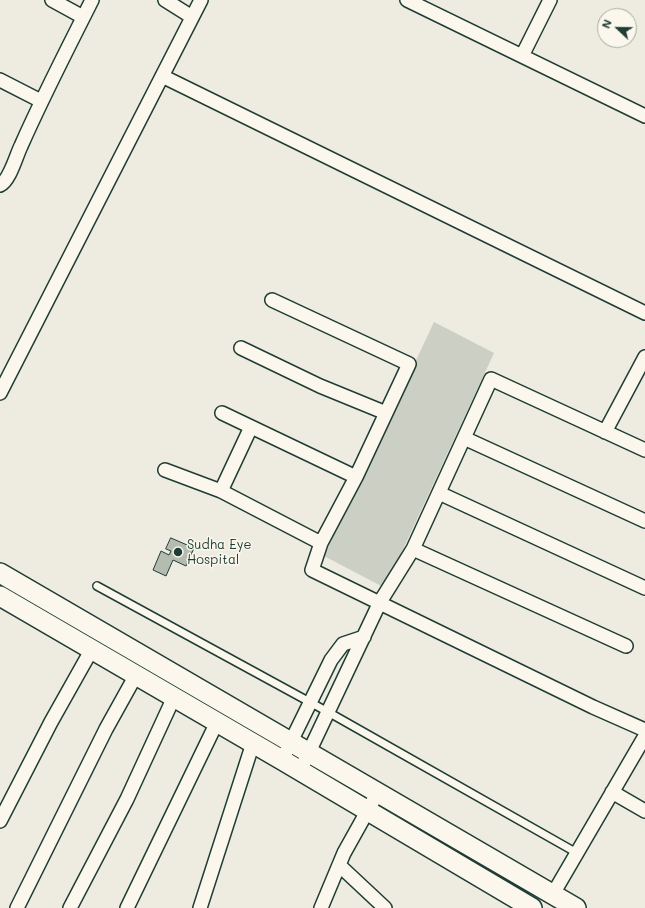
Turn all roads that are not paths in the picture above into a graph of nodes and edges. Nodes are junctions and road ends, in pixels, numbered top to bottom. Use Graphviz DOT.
graph roads {
  1 [pos="52,0"];
  2 [pos="92,0"];
  3 [pos="165,0"];
  4 [pos="201,0"];
  5 [pos="406,0"];
  6 [pos="550,0"];
  7 [pos="83,17"];
  8 [pos="192,17"];
  9 [pos="522,56"];
  10 [pos="162,76"];
  11 [pos="0,80"];
  12 [pos="41,101"];
  13 [pos="645,116"];
  14 [pos="2,184"];
  15 [pos="0,196"];
  16 [pos="272,300"];
  17 [pos="645,313"];
  18 [pos="240,348"];
  19 [pos="645,357"];
  20 [pos="3,379"];
  21 [pos="0,393"];
  22 [pos="222,413"];
  23 [pos="386,413"];
  24 [pos="251,427"];
  25 [pos="605,432"];
  26 [pos="464,438"];
  27 [pos="645,450"];
  28 [pos="165,470"];
  29 [pos="356,477"];
  30 [pos="221,491"];
  31 [pos="439,493"];
  32 [pos="645,521"];
  33 [pos="321,543"];
  34 [pos="414,549"];
  35 [pos="0,573"];
  36 [pos="97,586"];
  37 [pos="645,588"];
  38 [pos="0,596"];
  39 [pos="380,602"];
  40 [pos="364,637"];
  41 [pos="626,646"];
  42 [pos="92,649"];
  43 [pos="136,675"];
  44 [pos="174,697"];
  45 [pos="311,702"];
  46 [pos="328,712"];
  47 [pos="217,722"];
  48 [pos="645,730"];
  49 [pos="645,736"];
  50 [pos="291,742"];
  51 [pos="253,743"];
  52 [pos="309,753"];
  53 [pos="282,760"];
  54 [pos="300,771"];
  55 [pos="378,792"];
  56 [pos="612,792"];
  57 [pos="368,810"];
  58 [pos="645,811"];
  59 [pos="0,821"];
  60 [pos="577,853"];
  61 [pos="339,865"];
  62 [pos="553,894"];
  63 [pos="322,907"];
  64 [pos="17,908"];
  65 [pos="70,908"];
  66 [pos="127,908"];
  67 [pos="200,908"];
  68 [pos="385,908"];
  69 [pos="532,908"];
  70 [pos="576,908"];
  1 -- 7 [label="street"];
  2 -- 7 [label="street"];
  3 -- 8 [label="street"];
  4 -- 8 [label="street"];
  5 -- 9 [label="street"];
  6 -- 9 [label="street"];
  7 -- 12 [label="street"];
  8 -- 10 [label="street"];
  9 -- 13 [label="street"];
  10 -- 17 [label="street"];
  10 -- 20 [label="street"];
  11 -- 12 [label="street"];
  12 -- 14 [label="street"];
  14 -- 15 [label="street"];
  16 -- 23 [label="street"];
  18 -- 23 [label="street"];
  19 -- 25 [label="street"];
  20 -- 21 [label="street"];
  22 -- 24 [label="street"];
  23 -- 29 [label="street"];
  24 -- 29 [label="street"];
  24 -- 30 [label="street"];
  25 -- 26 [label="street"];
  25 -- 27 [label="street"];
  26 -- 31 [label="street"];
  26 -- 32 [label="street"];
  28 -- 30 [label="street"];
  29 -- 33 [label="street"];
  30 -- 33 [label="street"];
  31 -- 34 [label="street"];
  31 -- 37 [label="street"];
  33 -- 39 [label="street"];
  34 -- 39 [label="street"];
  34 -- 41 [label="street"];
  35 -- 50 [label="main road"];
  36 -- 45 [label="lane"];
  38 -- 42 [label="main road"];
  39 -- 40 [label="street"];
  39 -- 48 [label="street"];
  40 -- 45 [label="street"];
  40 -- 46 [label="street"];
  42 -- 43 [label="main road"];
  42 -- 59 [label="street"];
  43 -- 44 [label="main road"];
  43 -- 64 [label="street"];
  44 -- 47 [label="main road"];
  44 -- 65 [label="street"];
  45 -- 46 [label="lane"];
  45 -- 50 [label="street"];
  46 -- 52 [label="street"];
  46 -- 60 [label="lane"];
  47 -- 51 [label="main road"];
  47 -- 66 [label="street"];
  49 -- 56 [label="street"];
  50 -- 52 [label="main road"];
  50 -- 53 [label="street"];
  51 -- 53 [label="main road"];
  51 -- 67 [label="street"];
  52 -- 54 [label="street"];
  52 -- 55 [label="main road"];
  53 -- 54 [label="main road"];
  54 -- 57 [label="main road"];
  55 -- 57 [label="street"];
  55 -- 62 [label="main road"];
  56 -- 58 [label="street"];
  56 -- 60 [label="street"];
  57 -- 61 [label="street"];
  57 -- 69 [label="main road"];
  60 -- 62 [label="street"];
  61 -- 63 [label="street"];
  61 -- 68 [label="street"];
  62 -- 70 [label="main road"];
}
